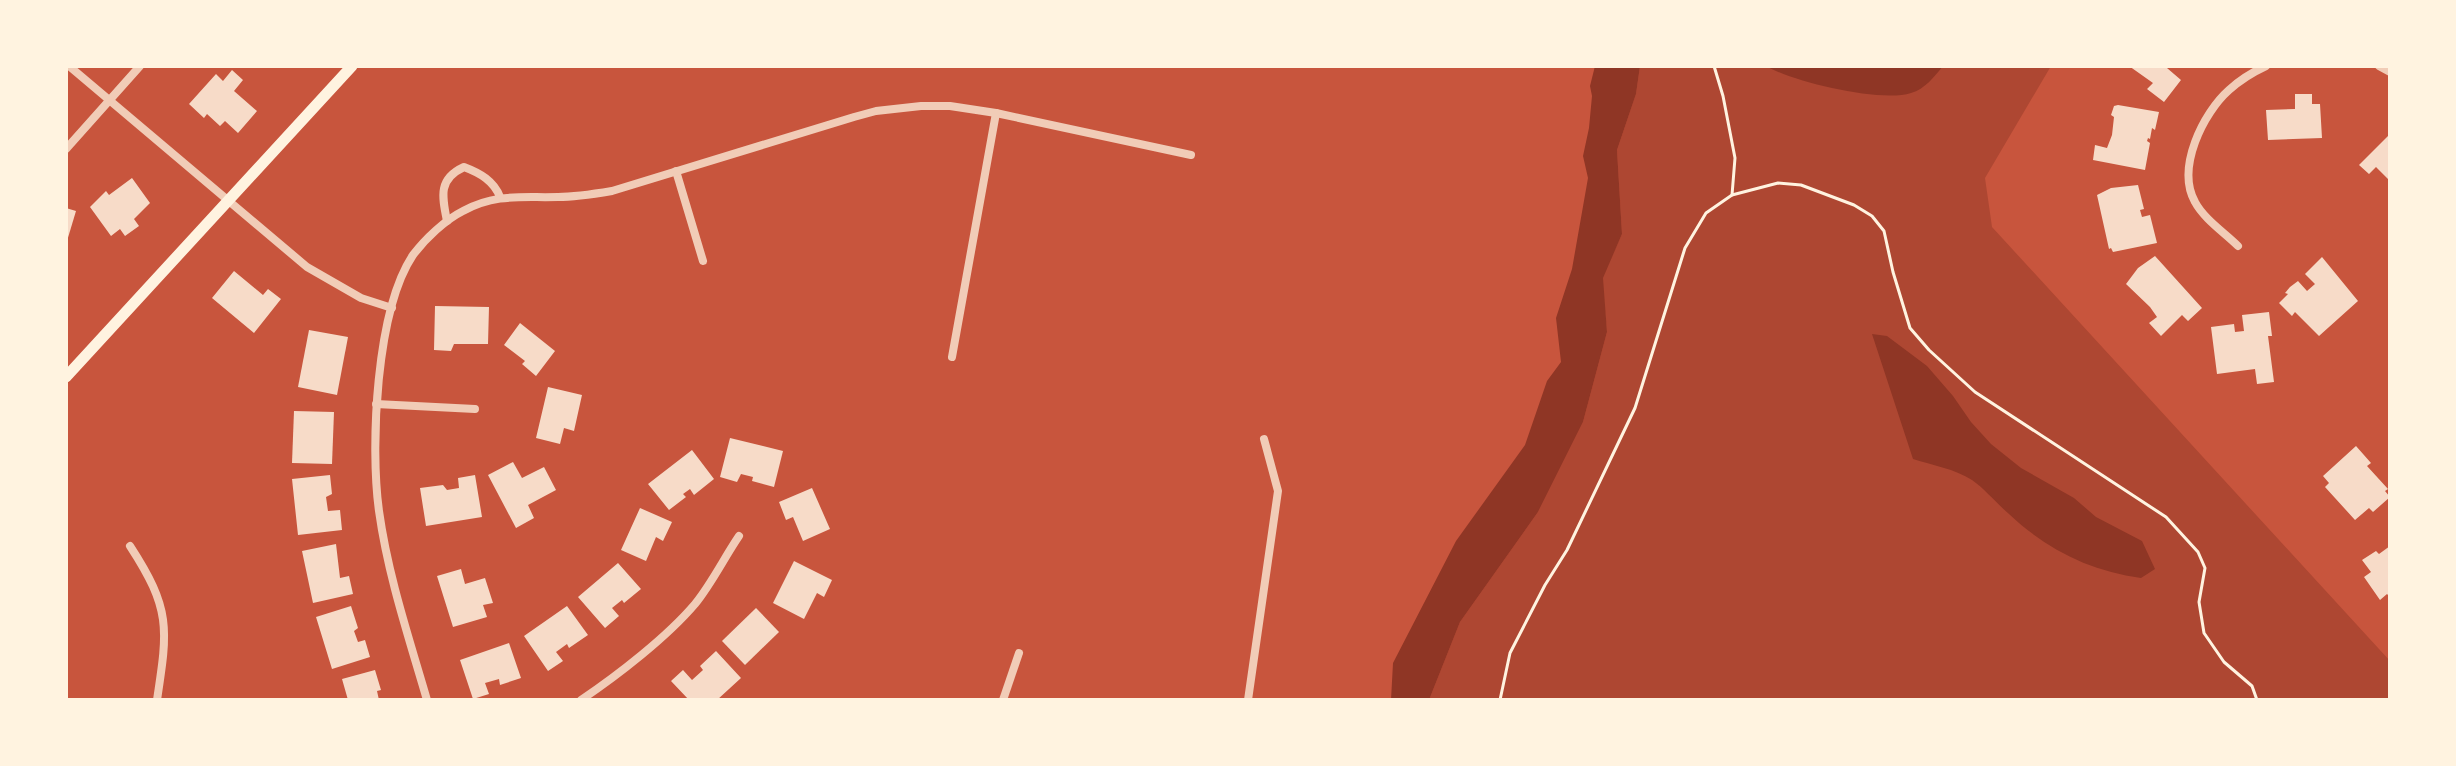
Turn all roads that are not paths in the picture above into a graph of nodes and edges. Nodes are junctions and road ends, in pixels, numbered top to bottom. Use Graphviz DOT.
graph roads {
  1 [pos="69,66"];
  2 [pos="140,66"];
  3 [pos="352,66"];
  4 [pos="2266,66"];
  5 [pos="2379,66"];
  6 [pos="2390,72"];
  7 [pos="109,101"];
  8 [pos="996,113"];
  9 [pos="66,149"];
  10 [pos="1191,155"];
  11 [pos="676,171"];
  12 [pos="500,197"];
  13 [pos="228,201"];
  14 [pos="447,221"];
  15 [pos="2238,246"];
  16 [pos="703,261"];
  17 [pos="392,308"];
  18 [pos="952,357"];
  19 [pos="66,377"];
  20 [pos="376,404"];
  21 [pos="475,409"];
  22 [pos="1264,439"];
  23 [pos="739,536"];
  24 [pos="130,546"];
  25 [pos="1019,653"];
  26 [pos="157,700"];
  27 [pos="427,700"];
  28 [pos="581,700"];
  29 [pos="1003,700"];
  30 [pos="1248,700"];
  1 -- 7 [label="street"];
  2 -- 7 [label="street"];
  3 -- 13 [label="main road"];
  4 -- 15 [label="street"];
  5 -- 6 [label="street"];
  7 -- 9 [label="street"];
  7 -- 13 [label="street"];
  8 -- 10 [label="street"];
  8 -- 11 [label="street"];
  8 -- 18 [label="street"];
  11 -- 12 [label="street"];
  11 -- 16 [label="street"];
  12 -- 14 [label="street"];
  12 -- 14 [label="street"];
  13 -- 17 [label="street"];
  13 -- 19 [label="main road"];
  14 -- 17 [label="street"];
  17 -- 20 [label="street"];
  20 -- 21 [label="street"];
  20 -- 27 [label="street"];
  22 -- 30 [label="street"];
  23 -- 28 [label="street"];
  24 -- 26 [label="street"];
  25 -- 29 [label="street"];
}
